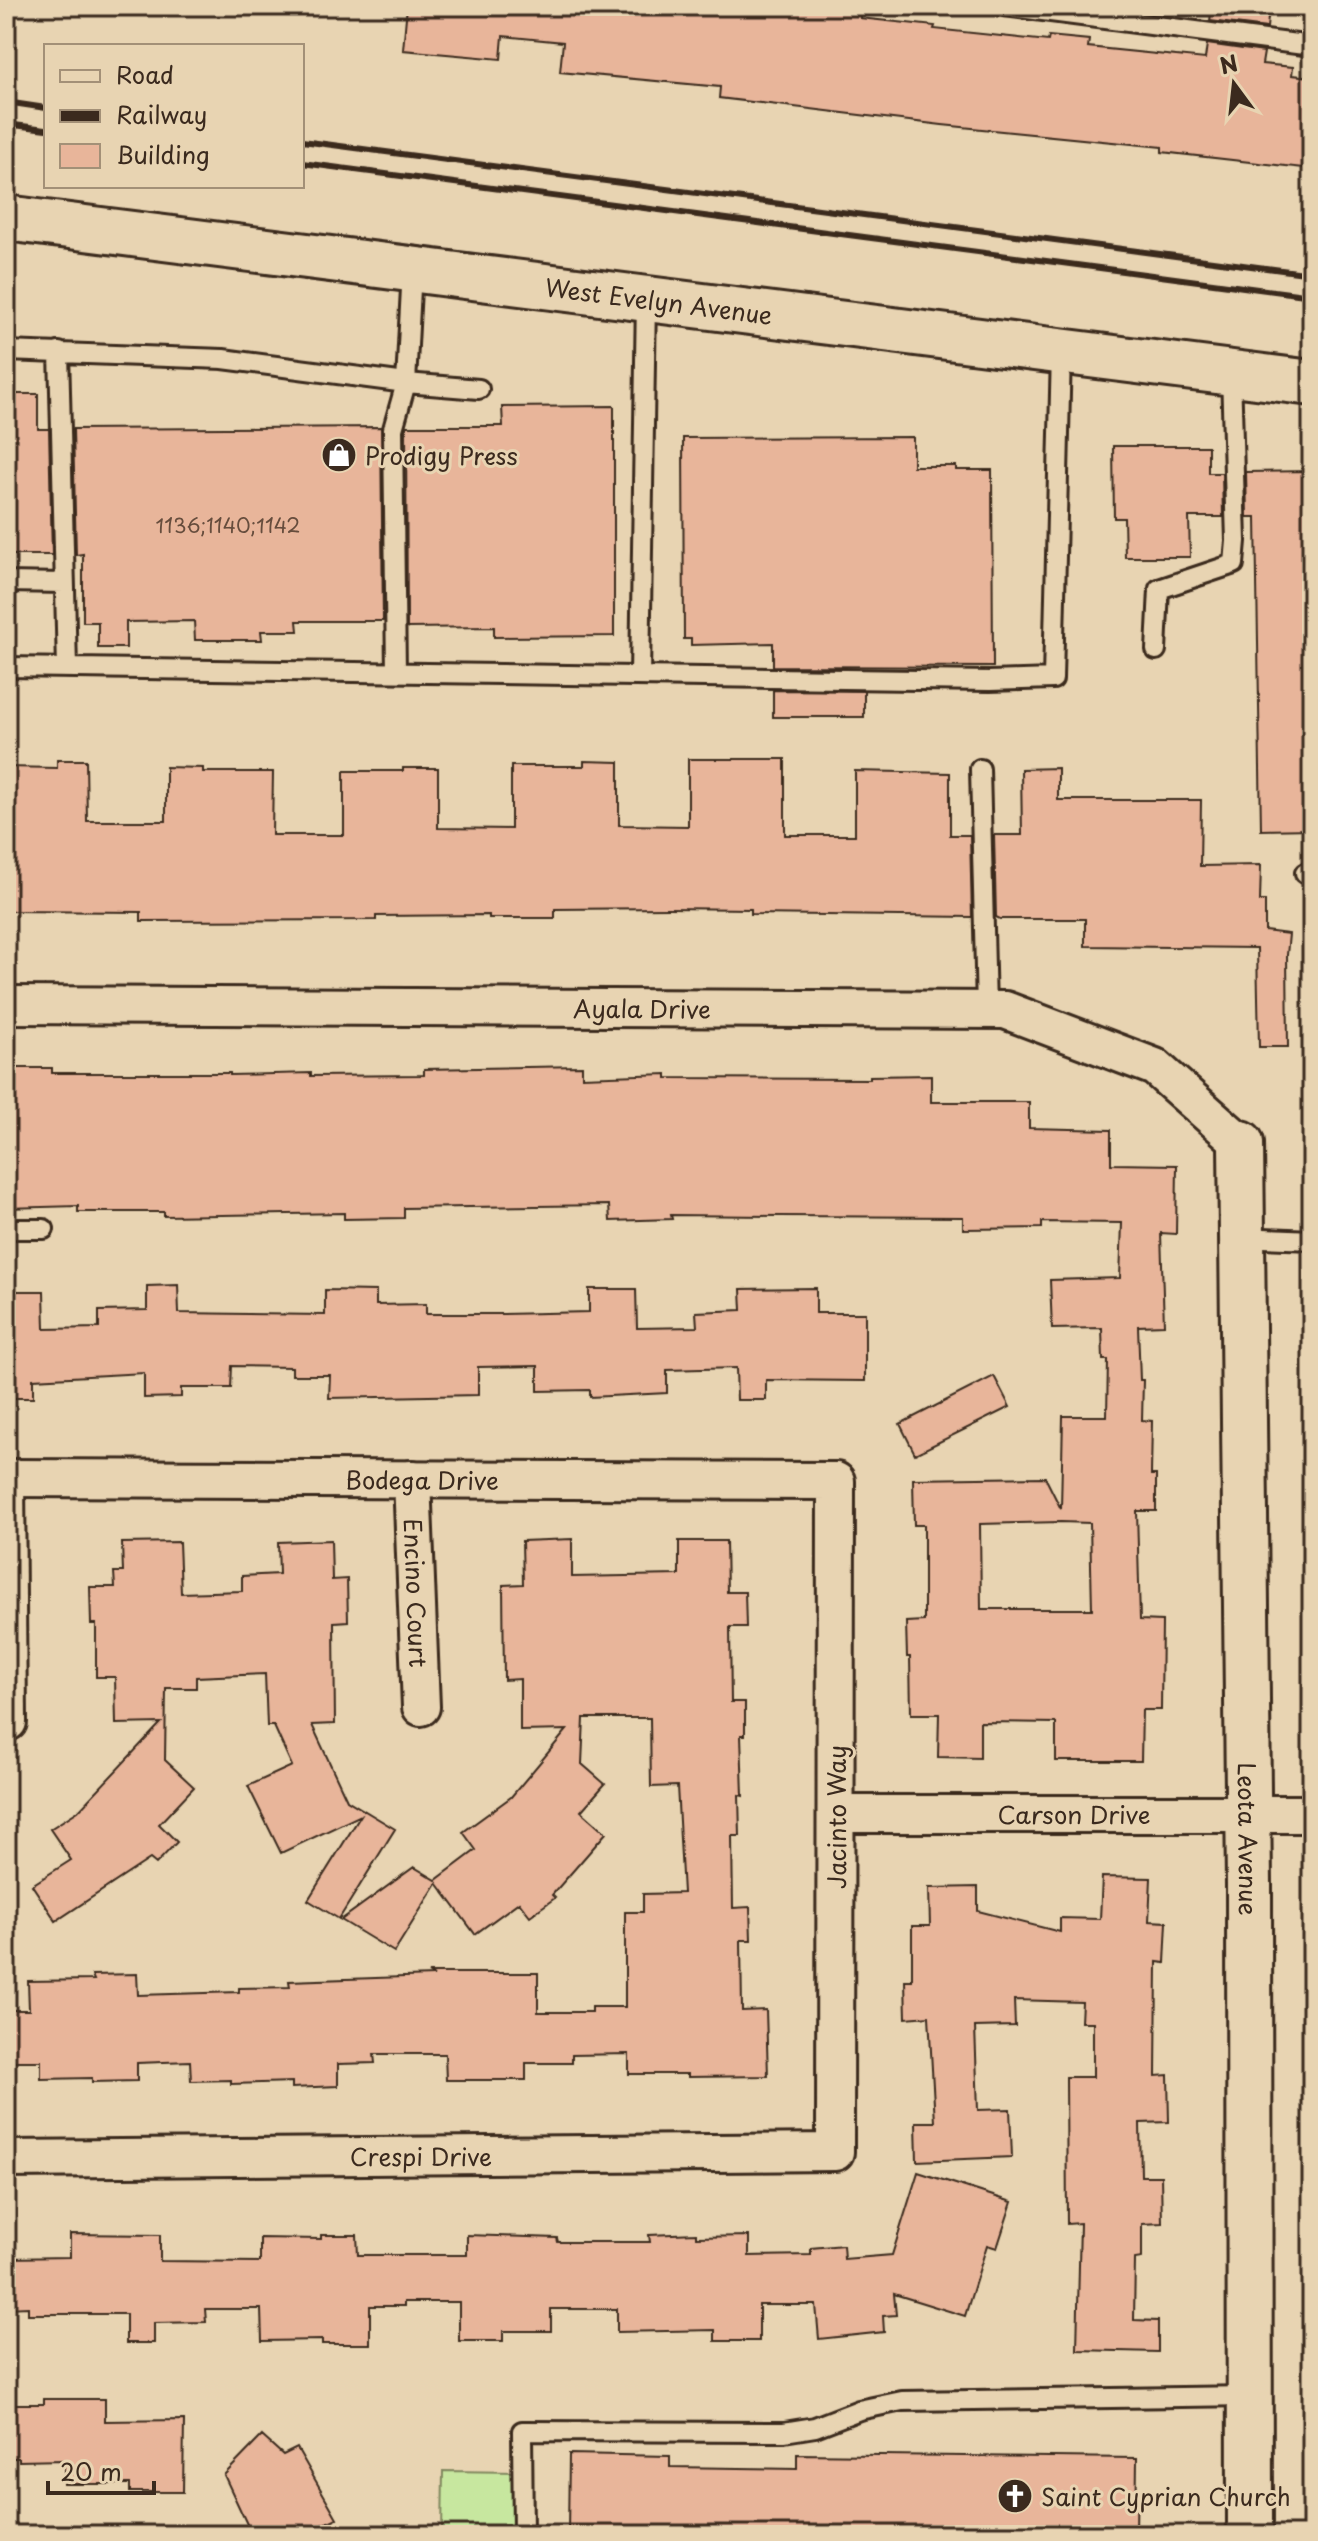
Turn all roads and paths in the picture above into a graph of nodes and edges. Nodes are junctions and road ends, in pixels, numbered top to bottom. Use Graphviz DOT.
graph roads {
  1 [pos="1004,6"];
  2 [pos="1312,46"];
  3 [pos="6,218"];
  4 [pos="412,269"];
  5 [pos="646,299"];
  6 [pos="6,351"];
  7 [pos="59,352"];
  8 [pos="1061,352"];
  9 [pos="1231,373"];
  10 [pos="406,383"];
  11 [pos="1312,383"];
  12 [pos="479,389"];
  13 [pos="6,582"];
  14 [pos="64,583"];
  15 [pos="1156,650"];
  16 [pos="6,667"];
  17 [pos="67,668"];
  18 [pos="396,672"];
  19 [pos="640,676"];
  20 [pos="980,769"];
  21 [pos="6,1005"];
  22 [pos="986,1009"];
  23 [pos="1241,1143"];
  24 [pos="6,1229"];
  25 [pos="44,1229"];
  26 [pos="1240,1237"];
  27 [pos="1312,1240"];
  28 [pos="6,1478"];
  29 [pos="412,1479"];
  30 [pos="836,1481"];
  31 [pos="421,1707"];
  32 [pos="8,1722"];
  33 [pos="1248,1813"];
  34 [pos="836,1814"];
  35 [pos="1312,1814"];
  36 [pos="835,2152"];
  37 [pos="6,2159"];
  38 [pos="1251,2396"];
  39 [pos="523,2535"];
  40 [pos="1250,2535"];
  1 -- 2 [label="lane"];
  3 -- 4 [label="street, West Evelyn Avenue"];
  4 -- 5 [label="street, West Evelyn Avenue"];
  4 -- 10 [label="lane"];
  5 -- 8 [label="street, West Evelyn Avenue"];
  5 -- 19 [label="lane"];
  6 -- 7 [label="lane"];
  7 -- 10 [label="lane"];
  7 -- 14 [label="lane"];
  8 -- 9 [label="street, West Evelyn Avenue"];
  8 -- 19 [label="lane"];
  9 -- 11 [label="street, West Evelyn Avenue"];
  9 -- 15 [label="lane"];
  10 -- 12 [label="lane"];
  10 -- 18 [label="lane"];
  13 -- 14 [label="lane"];
  14 -- 17 [label="lane"];
  16 -- 17 [label="lane"];
  17 -- 18 [label="lane"];
  18 -- 19 [label="lane"];
  20 -- 22 [label="lane"];
  21 -- 22 [label="street, Ayala Drive"];
  22 -- 23 [label="street, Ayala Drive"];
  23 -- 26 [label="street, Leota Avenue"];
  24 -- 25 [label="lane"];
  26 -- 27 [label="lane"];
  26 -- 33 [label="street, Leota Avenue"];
  28 -- 29 [label="street, Bodega Drive"];
  28 -- 32 [label="street"];
  29 -- 30 [label="street, Bodega Drive"];
  29 -- 31 [label="street, Encino Court"];
  30 -- 34 [label="street, Jacinto Way"];
  33 -- 34 [label="street, Carson Drive"];
  33 -- 35 [label="street, Carson Drive"];
  33 -- 38 [label="street, Leota Avenue"];
  34 -- 36 [label="street, Jacinto Way"];
  36 -- 37 [label="street, Crespi Drive"];
  38 -- 39 [label="lane"];
  38 -- 40 [label="street, Leota Avenue"];
}
